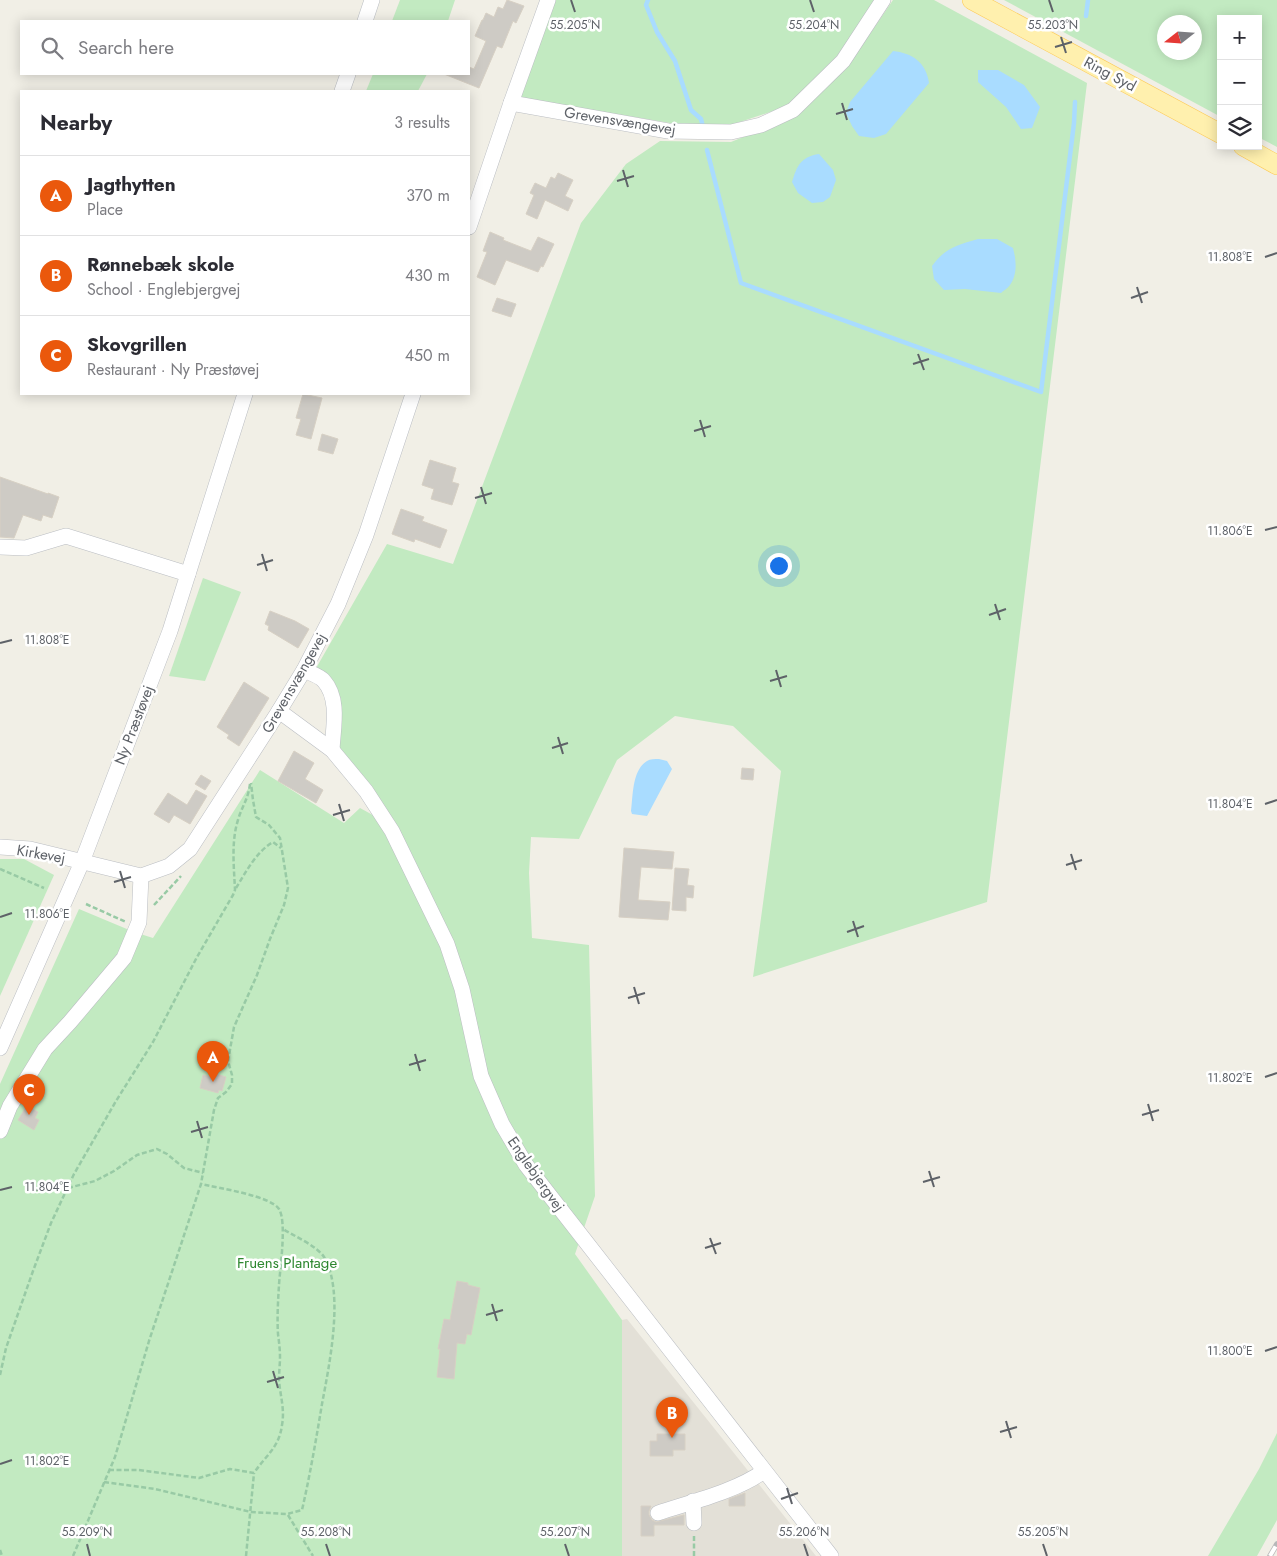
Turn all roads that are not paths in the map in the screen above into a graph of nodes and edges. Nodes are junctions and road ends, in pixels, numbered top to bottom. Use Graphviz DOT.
graph roads {
  1 [pos="372,0"];
  2 [pos="548,0"];
  3 [pos="884,0"];
  4 [pos="972,0"];
  5 [pos="364,20"];
  6 [pos="348,75"];
  7 [pos="342,90"];
  8 [pos="510,103"];
  9 [pos="1217,132"];
  10 [pos="1250,150"];
  11 [pos="1277,165"];
  12 [pos="470,225"];
  13 [pos="245,395"];
  14 [pos="413,395"];
  15 [pos="0,547"];
  16 [pos="188,574"];
  17 [pos="304,670"];
  18 [pos="279,711"];
  19 [pos="332,750"];
  20 [pos="0,847"];
  21 [pos="82,862"];
  22 [pos="141,876"];
  23 [pos="0,1048"];
  24 [pos="0,1131"];
  25 [pos="764,1471"];
  26 [pos="693,1501"];
  27 [pos="658,1512"];
  28 [pos="694,1522"];
  29 [pos="831,1556"];
  1 -- 5 [label="street"];
  2 -- 8 [label="street"];
  3 -- 8 [label="street, Grevensvængevej"];
  4 -- 9 [label="main road, Ring Syd"];
  6 -- 7 [label="street"];
  8 -- 12 [label="street"];
  10 -- 11 [label="main road"];
  13 -- 16 [label="street, Ny Præstøvej"];
  14 -- 17 [label="street, Grevensvængevej"];
  15 -- 16 [label="street"];
  16 -- 21 [label="street, Ny Præstøvej"];
  17 -- 18 [label="street, Grevensvængevej"];
  17 -- 19 [label="street"];
  18 -- 19 [label="street, Englebjergvej"];
  18 -- 22 [label="street, Grevensvængevej"];
  19 -- 25 [label="street, Englebjergvej"];
  20 -- 21 [label="street, Kirkevej"];
  21 -- 22 [label="street"];
  21 -- 23 [label="street, Ny Præstøvej"];
  22 -- 24 [label="street"];
  25 -- 26 [label="street"];
  25 -- 29 [label="street, Englebjergvej"];
  26 -- 27 [label="street"];
  26 -- 28 [label="street"];
}
